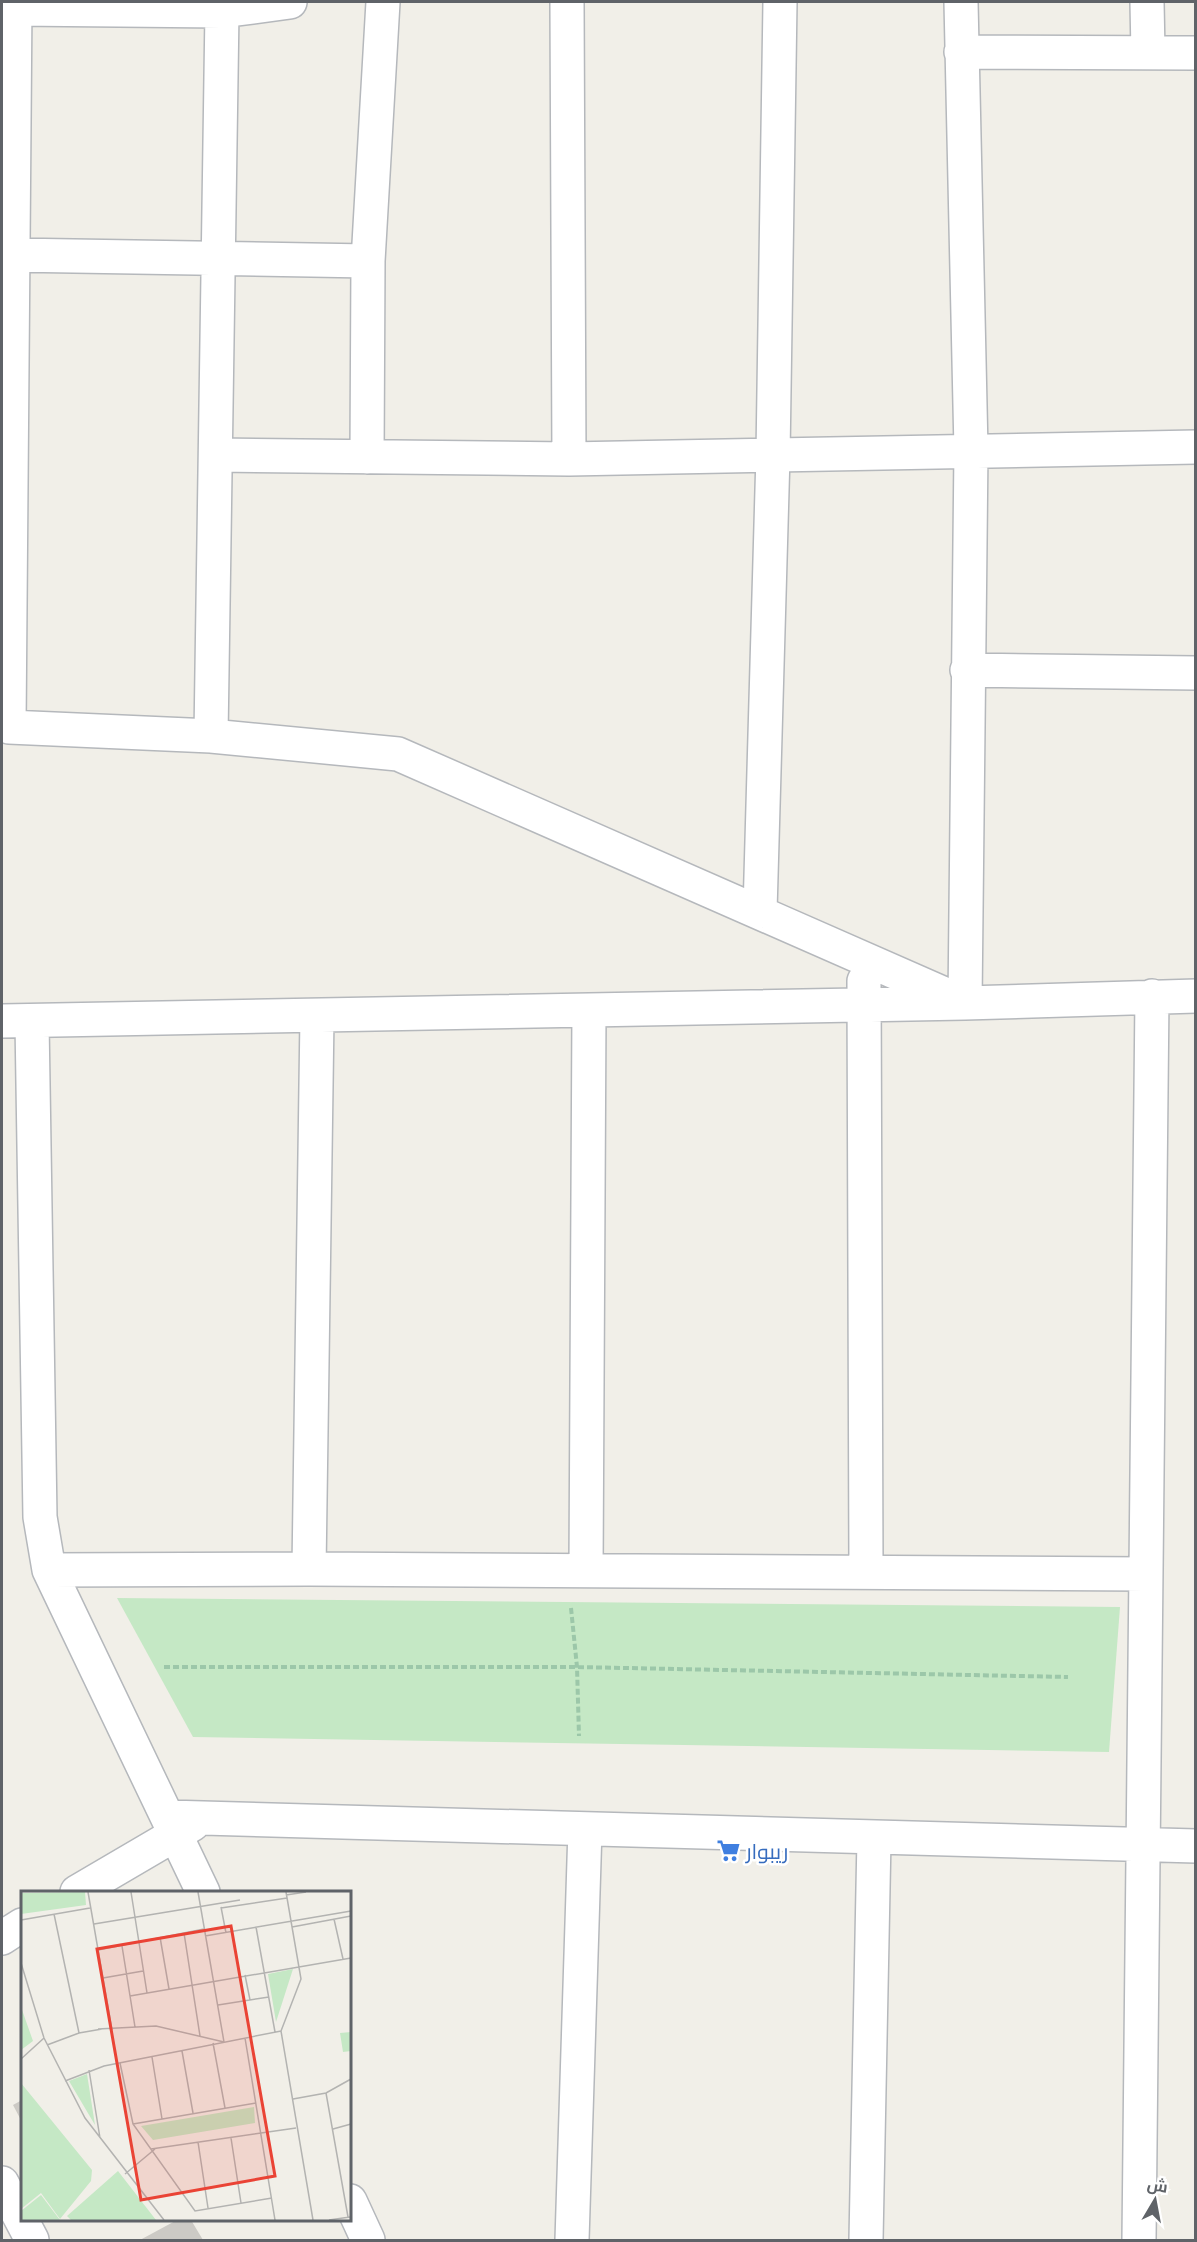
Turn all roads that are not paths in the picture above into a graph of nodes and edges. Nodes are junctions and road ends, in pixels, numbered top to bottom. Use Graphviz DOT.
graph roads {
  1 [pos="290,2"];
  2 [pos="383,2"];
  3 [pos="567,2"];
  4 [pos="780,2"];
  5 [pos="960,2"];
  6 [pos="1147,2"];
  7 [pos="15,5"];
  8 [pos="222,11"];
  9 [pos="961,52"];
  10 [pos="1148,53"];
  11 [pos="1196,53"];
  12 [pos="13,255"];
  13 [pos="218,258"];
  14 [pos="368,261"];
  15 [pos="1196,447"];
  16 [pos="971,450"];
  17 [pos="216,455"];
  18 [pos="773,455"];
  19 [pos="367,457"];
  20 [pos="569,459"];
  21 [pos="967,670"];
  22 [pos="1196,673"];
  23 [pos="5,713"];
  24 [pos="211,736"];
  25 [pos="760,912"];
  26 [pos="864,958"];
  27 [pos="1152,996"];
  28 [pos="1196,996"];
  29 [pos="965,1003"];
  30 [pos="864,1004"];
  31 [pos="589,1010"];
  32 [pos="317,1016"];
  33 [pos="17,1022"];
  34 [pos="309,1569"];
  35 [pos="49,1570"];
  36 [pos="585,1570"];
  37 [pos="866,1571"];
  38 [pos="1146,1574"];
  39 [pos="182,1823"];
  40 [pos="585,1829"];
  41 [pos="874,1838"];
  42 [pos="1142,1844"];
  43 [pos="1196,1846"];
  44 [pos="80,1891"];
  45 [pos="202,1891"];
  46 [pos="21,1926"];
  47 [pos="2,1938"];
  48 [pos="2,2183"];
  49 [pos="351,2203"];
  50 [pos="21,2220"];
  51 [pos="22,2221"];
  52 [pos="32,2241"];
  53 [pos="368,2241"];
  54 [pos="572,2241"];
  55 [pos="866,2241"];
  56 [pos="1139,2241"];
  1 -- 8 [label="street"];
  2 -- 14 [label="street"];
  3 -- 20 [label="street"];
  4 -- 18 [label="street"];
  5 -- 9 [label="street"];
  6 -- 10 [label="street"];
  7 -- 8 [label="street"];
  7 -- 12 [label="street"];
  8 -- 13 [label="street"];
  9 -- 10 [label="street"];
  9 -- 16 [label="street"];
  10 -- 11 [label="street"];
  12 -- 13 [label="street"];
  12 -- 23 [label="street"];
  13 -- 14 [label="street"];
  13 -- 17 [label="street"];
  14 -- 19 [label="street"];
  15 -- 16 [label="street"];
  16 -- 18 [label="street"];
  16 -- 21 [label="street"];
  17 -- 19 [label="street"];
  17 -- 24 [label="street"];
  18 -- 20 [label="street"];
  18 -- 25 [label="street"];
  19 -- 20 [label="street"];
  21 -- 22 [label="street"];
  21 -- 29 [label="street"];
  23 -- 24 [label="street"];
  24 -- 25 [label="street"];
  25 -- 26 [label="street"];
  26 -- 29 [label="street"];
  26 -- 30 [label="street"];
  27 -- 28 [label="street"];
  27 -- 29 [label="street"];
  27 -- 38 [label="street"];
  29 -- 30 [label="street"];
  30 -- 31 [label="street"];
  30 -- 37 [label="street"];
  31 -- 32 [label="street"];
  31 -- 36 [label="street"];
  32 -- 33 [label="street"];
  32 -- 34 [label="street"];
  33 -- 35 [label="street"];
  34 -- 35 [label="street"];
  34 -- 36 [label="street"];
  35 -- 39 [label="street"];
  36 -- 37 [label="street"];
  37 -- 38 [label="street"];
  38 -- 42 [label="street"];
  39 -- 40 [label="street"];
  39 -- 44 [label="street"];
  39 -- 45 [label="street"];
  40 -- 41 [label="street"];
  40 -- 54 [label="street"];
  41 -- 42 [label="street"];
  41 -- 55 [label="street"];
  42 -- 43 [label="street"];
  42 -- 56 [label="street"];
  46 -- 47 [label="street"];
  48 -- 50 [label="street"];
  49 -- 53 [label="street"];
  51 -- 52 [label="street"];
}
